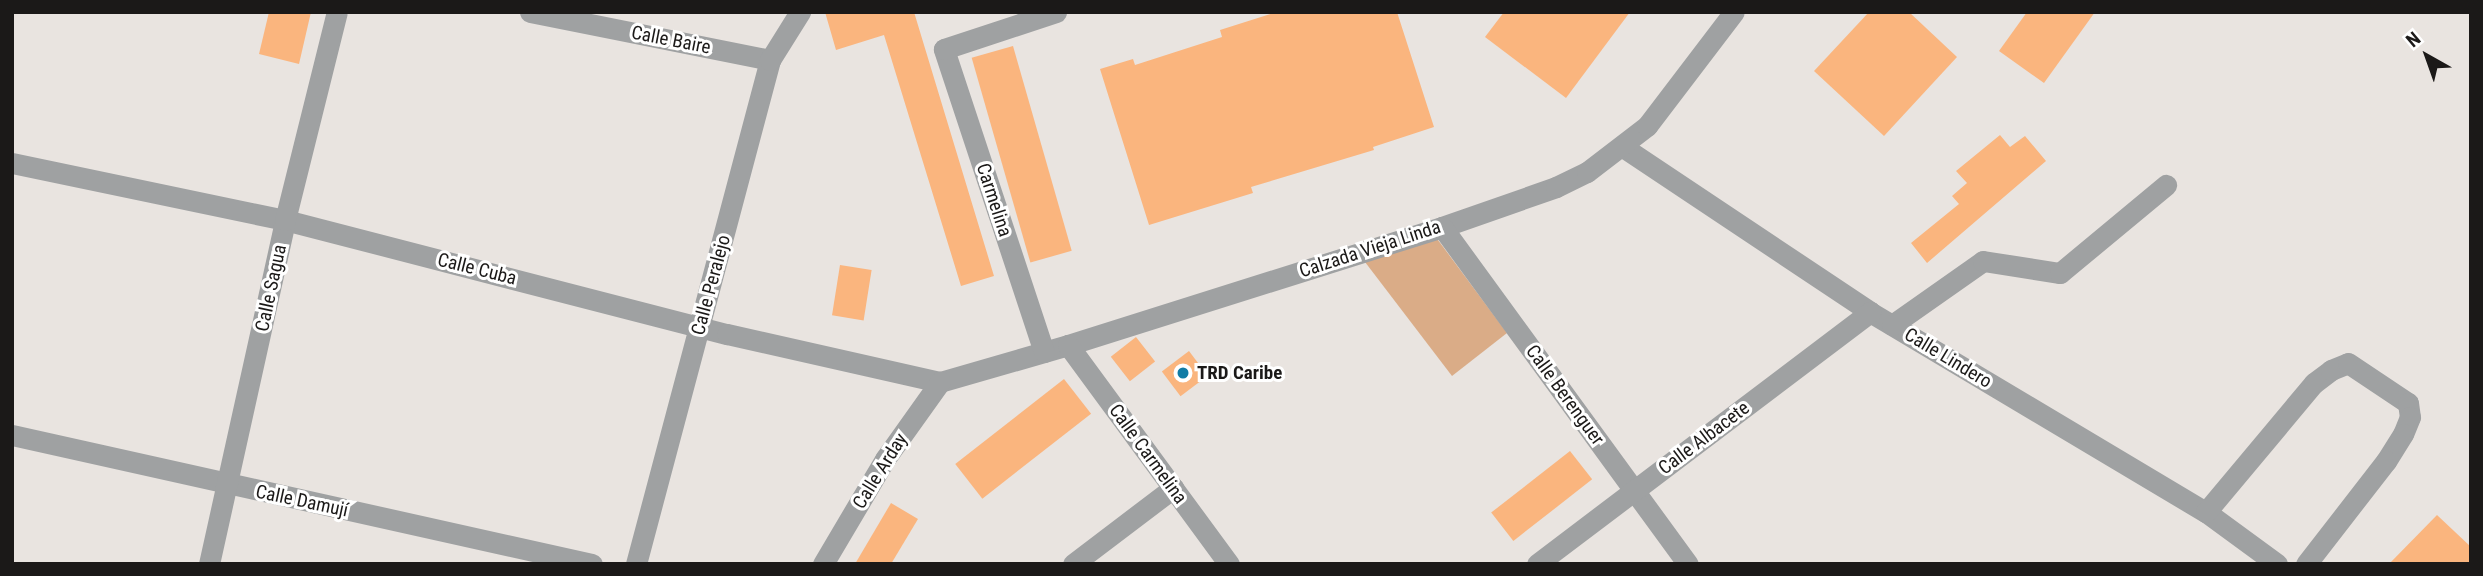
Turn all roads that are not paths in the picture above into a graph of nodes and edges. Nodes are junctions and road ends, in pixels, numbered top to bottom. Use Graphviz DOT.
graph roads {
  1 [pos="337,12"];
  2 [pos="530,12"];
  3 [pos="800,12"];
  4 [pos="1056,12"];
  5 [pos="1734,12"];
  6 [pos="771,60"];
  7 [pos="1623,147"];
  8 [pos="12,163"];
  9 [pos="2166,185"];
  10 [pos="285,220"];
  11 [pos="1442,227"];
  12 [pos="1870,312"];
  13 [pos="1892,325"];
  14 [pos="699,327"];
  15 [pos="1068,345"];
  16 [pos="1044,352"];
  17 [pos="940,382"];
  18 [pos="12,435"];
  19 [pos="227,485"];
  20 [pos="1173,488"];
  21 [pos="1634,491"];
  22 [pos="2206,512"];
  23 [pos="209,564"];
  24 [pos="592,564"];
  25 [pos="636,564"];
  26 [pos="823,564"];
  27 [pos="1073,564"];
  28 [pos="1229,564"];
  29 [pos="1537,564"];
  30 [pos="1688,564"];
  31 [pos="2277,564"];
  32 [pos="2306,564"];
  1 -- 10 [label="street, Calle Sagua"];
  2 -- 6 [label="street, Calle Baire"];
  3 -- 6 [label="street, Calle Peralejo"];
  4 -- 16 [label="street, Carmelina"];
  5 -- 7 [label="street, Calzada Vieja Linda"];
  6 -- 14 [label="street, Calle Peralejo"];
  7 -- 11 [label="street, Calzada Vieja Linda"];
  7 -- 12 [label="street, Calle Lindero"];
  8 -- 10 [label="street, Calle Cuba"];
  9 -- 13 [label="street"];
  10 -- 14 [label="street, Calle Cuba"];
  10 -- 19 [label="street, Calle Sagua"];
  11 -- 15 [label="street, Calzada Vieja Linda"];
  11 -- 21 [label="street, Calle Berenguer"];
  12 -- 13 [label="street, Calle Lindero"];
  12 -- 21 [label="street, Calle Albacete"];
  13 -- 22 [label="street, Calle Lindero"];
  14 -- 17 [label="street, Calle Cuba"];
  14 -- 25 [label="street, Calle Peralejo"];
  15 -- 16 [label="street, Calzada Vieja Linda"];
  15 -- 20 [label="street, Calle Carmelina"];
  16 -- 17 [label="street, Calzada Vieja Linda"];
  17 -- 26 [label="street, Calle Arday"];
  18 -- 19 [label="street, Calle Damují"];
  19 -- 23 [label="street, Calle Sagua"];
  19 -- 24 [label="street, Calle Damují"];
  20 -- 27 [label="street"];
  20 -- 28 [label="street, Calle Carmelina"];
  21 -- 29 [label="street, Calle Albacete"];
  21 -- 30 [label="street, Calle Berenguer"];
  22 -- 31 [label="street, Calle Lindero"];
  22 -- 32 [label="street"];
}
